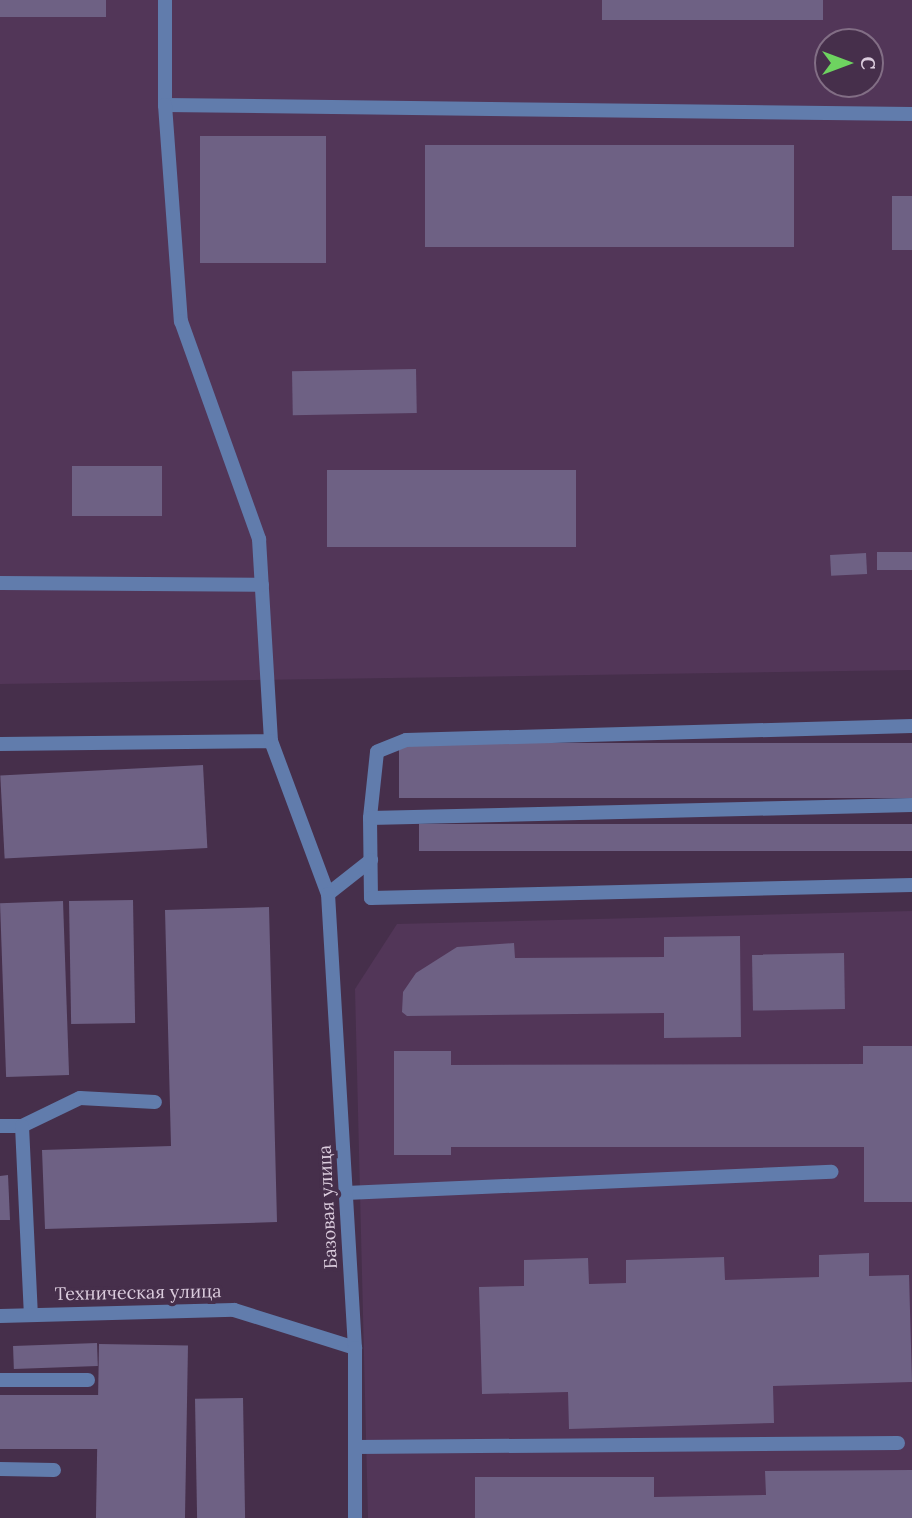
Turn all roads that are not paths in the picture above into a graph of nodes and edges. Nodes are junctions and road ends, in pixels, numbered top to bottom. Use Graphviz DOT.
graph roads {
  1 [pos="164,0"];
  2 [pos="165,105"];
  3 [pos="912,114"];
  4 [pos="0,583"];
  5 [pos="262,585"];
  6 [pos="912,726"];
  7 [pos="271,741"];
  8 [pos="0,744"];
  9 [pos="912,805"];
  10 [pos="370,818"];
  11 [pos="371,860"];
  12 [pos="912,885"];
  13 [pos="328,894"];
  14 [pos="155,1102"];
  15 [pos="0,1125"];
  16 [pos="22,1125"];
  17 [pos="832,1172"];
  18 [pos="346,1193"];
  19 [pos="31,1315"];
  20 [pos="0,1316"];
  21 [pos="355,1349"];
  22 [pos="0,1380"];
  23 [pos="88,1380"];
  24 [pos="898,1443"];
  25 [pos="355,1447"];
  26 [pos="0,1469"];
  27 [pos="54,1471"];
  28 [pos="355,1518"];
  1 -- 2 [label="street, Базовая улица"];
  2 -- 3 [label="street"];
  2 -- 5 [label="street, Базовая улица"];
  4 -- 5 [label="street"];
  5 -- 7 [label="street, Базовая улица"];
  6 -- 10 [label="street"];
  7 -- 8 [label="street"];
  7 -- 13 [label="street, Базовая улица"];
  9 -- 10 [label="street"];
  10 -- 11 [label="street"];
  11 -- 12 [label="street"];
  11 -- 13 [label="street"];
  13 -- 18 [label="street, Базовая улица"];
  14 -- 16 [label="street"];
  15 -- 16 [label="street"];
  16 -- 19 [label="street"];
  17 -- 18 [label="street"];
  18 -- 21 [label="street, Базовая улица"];
  19 -- 20 [label="street, Техническая улица"];
  19 -- 21 [label="street, Техническая улица"];
  21 -- 25 [label="street, Базовая улица"];
  22 -- 23 [label="street"];
  24 -- 25 [label="street"];
  25 -- 28 [label="street, Базовая улица"];
  26 -- 27 [label="street"];
}
